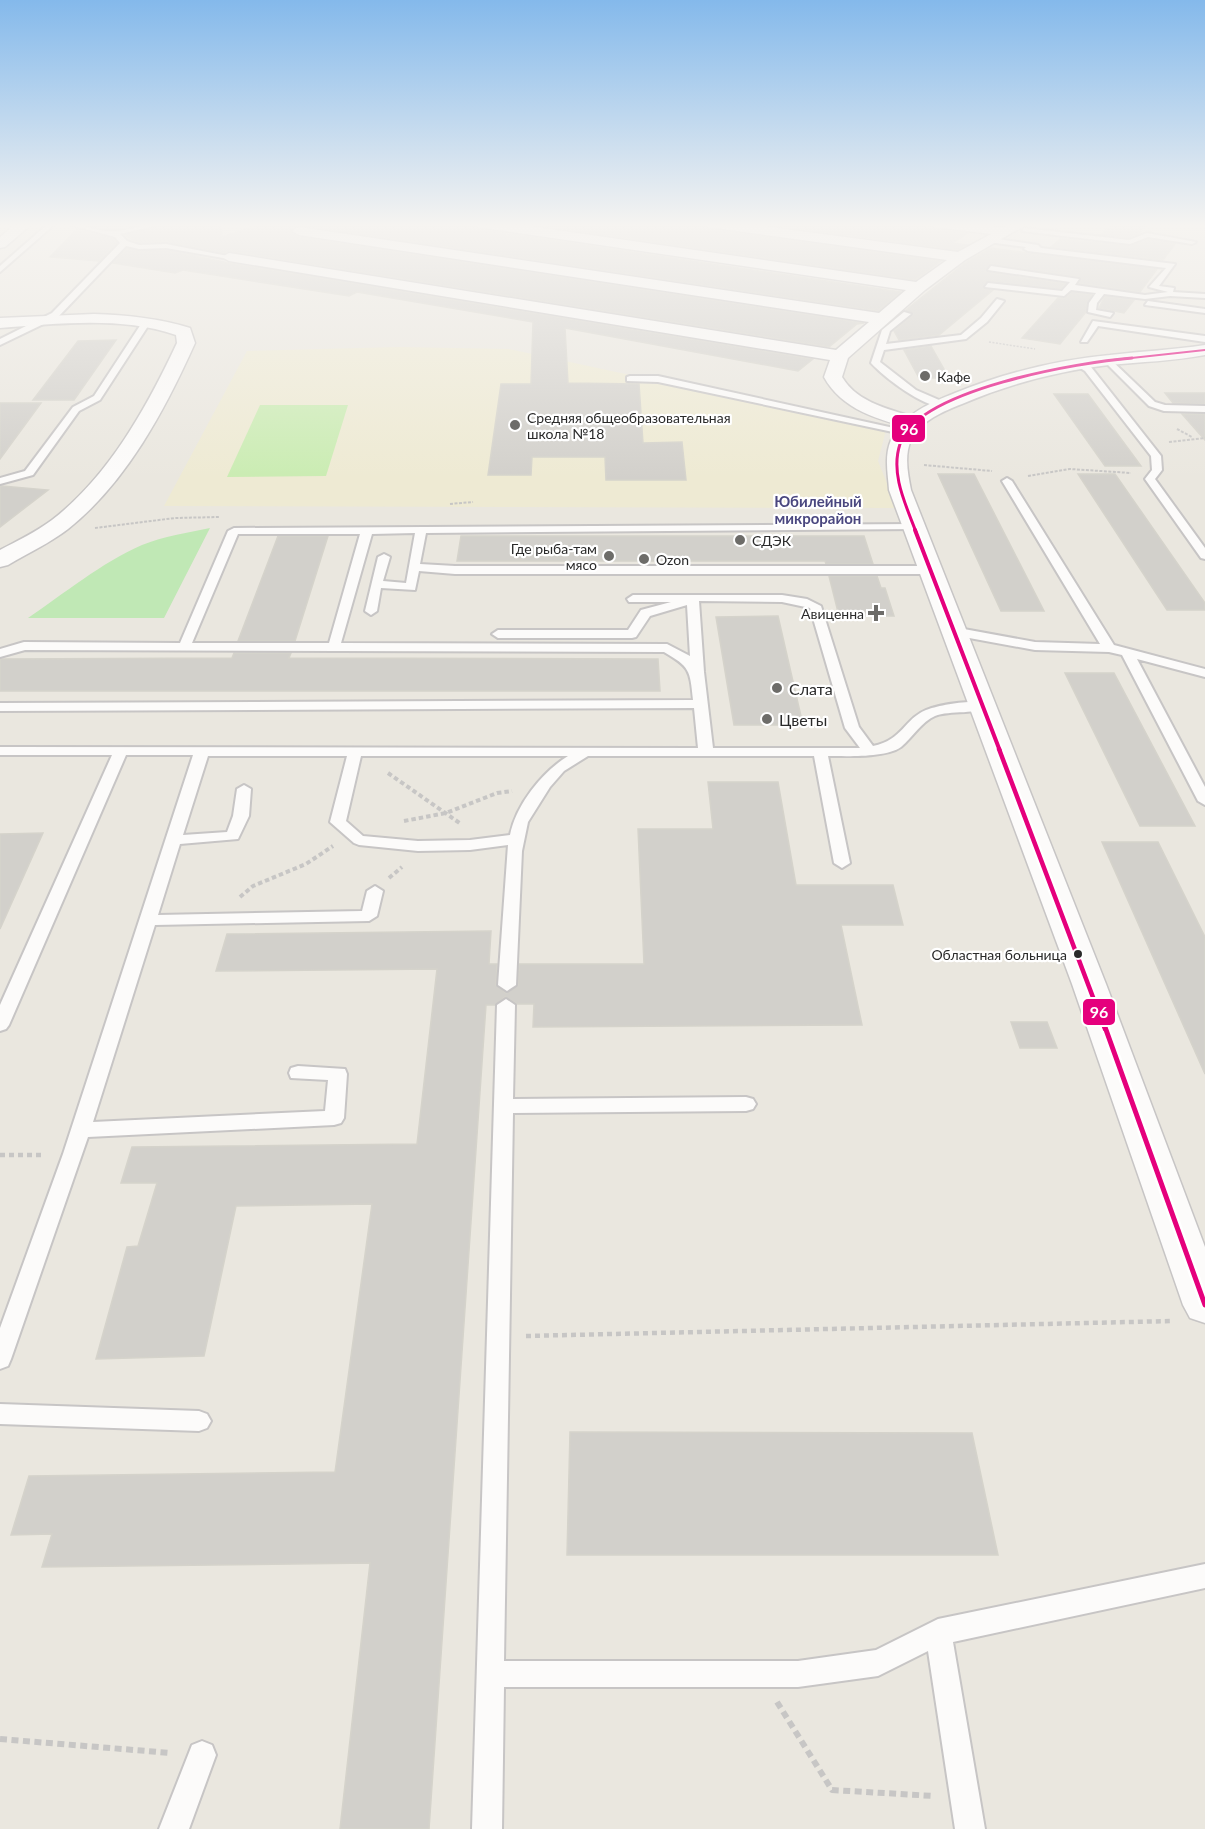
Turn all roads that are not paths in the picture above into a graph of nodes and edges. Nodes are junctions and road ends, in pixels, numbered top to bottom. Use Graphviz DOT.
graph roads {
  1 [pos="61,308"];
  2 [pos="546,308"];
  3 [pos="812,308"];
  4 [pos="896,308"];
  5 [pos="994,308"];
  6 [pos="1094,308"];
  7 [pos="907,314"];
  8 [pos="1110,315"];
  9 [pos="885,319"];
  10 [pos="43,321"];
  11 [pos="0,323"];
  12 [pos="146,323"];
  13 [pos="1205,339"];
  14 [pos="1084,340"];
  15 [pos="0,342"];
  16 [pos="878,348"];
  17 [pos="1205,353"];
  18 [pos="840,356"];
  19 [pos="1108,360"];
  20 [pos="1080,364"];
  21 [pos="630,379"];
  22 [pos="943,405"];
  23 [pos="1205,409"];
  24 [pos="911,427"];
  25 [pos="1007,480"];
  26 [pos="0,481"];
  27 [pos="914,527"];
  28 [pos="367,530"];
  29 [pos="421,530"];
  30 [pos="1205,556"];
  31 [pos="384,557"];
  32 [pos="0,560"];
  33 [pos="414,567"];
  34 [pos="930,570"];
  35 [pos="376,584"];
  36 [pos="633,599"];
  37 [pos="693,600"];
  38 [pos="371,610"];
  39 [pos="953,631"];
  40 [pos="498,634"];
  41 [pos="632,634"];
  42 [pos="184,646"];
  43 [pos="334,647"];
  44 [pos="667,648"];
  45 [pos="1109,648"];
  46 [pos="0,653"];
  47 [pos="1127,653"];
  48 [pos="697,672"];
  49 [pos="1205,674"];
  50 [pos="701,704"];
  51 [pos="982,706"];
  52 [pos="0,707"];
  53 [pos="0,751"];
  54 [pos="202,751"];
  55 [pos="355,751"];
  56 [pos="870,751"];
  57 [pos="121,752"];
  58 [pos="706,752"];
  59 [pos="820,752"];
  60 [pos="584,753"];
  61 [pos="244,789"];
  62 [pos="1205,801"];
  63 [pos="517,839"];
  64 [pos="174,840"];
  65 [pos="842,863"];
  66 [pos="375,891"];
  67 [pos="148,920"];
  68 [pos="0,1025"];
  69 [pos="298,1073"];
  70 [pos="746,1104"];
  71 [pos="504,1106"];
  72 [pos="81,1130"];
  73 [pos="1194,1313"];
  74 [pos="0,1359"];
  75 [pos="0,1414"];
  76 [pos="199,1421"];
  77 [pos="1205,1576"];
  78 [pos="938,1632"];
  79 [pos="491,1674"];
  80 [pos="202,1755"];
  81 [pos="174,1829"];
  82 [pos="487,1829"];
  83 [pos="970,1829"];
  1 -- 10 [label="lane"];
  2 -- 18 [label="street"];
  3 -- 9 [label="street"];
  4 -- 9 [label="street"];
  5 -- 16 [label="lane"];
  6 -- 8 [label="lane"];
  7 -- 16 [label="lane"];
  9 -- 18 [label="street"];
  10 -- 11 [label="street"];
  10 -- 12 [label="street"];
  10 -- 15 [label="lane"];
  12 -- 26 [label="lane"];
  12 -- 32 [label="street"];
  13 -- 14 [label="lane"];
  16 -- 22 [label="lane"];
  17 -- 19 [label="street"];
  18 -- 24 [label="street"];
  19 -- 20 [label="street"];
  19 -- 23 [label="lane"];
  20 -- 22 [label="street"];
  20 -- 30 [label="lane"];
  21 -- 24 [label="lane"];
  22 -- 24 [label="street"];
  24 -- 27 [label="street"];
  25 -- 45 [label="lane"];
  27 -- 29 [label="lane"];
  27 -- 34 [label="street"];
  28 -- 29 [label="lane"];
  28 -- 42 [label="lane"];
  28 -- 43 [label="lane"];
  29 -- 33 [label="lane"];
  31 -- 35 [label="lane"];
  33 -- 34 [label="lane"];
  33 -- 35 [label="lane"];
  34 -- 39 [label="street"];
  35 -- 38 [label="lane"];
  36 -- 37 [label="lane"];
  37 -- 41 [label="lane"];
  37 -- 48 [label="lane"];
  37 -- 56 [label="lane"];
  39 -- 45 [label="lane"];
  39 -- 51 [label="street"];
  40 -- 41 [label="lane"];
  41 -- 44 [label="lane"];
  42 -- 43 [label="lane"];
  42 -- 46 [label="lane"];
  43 -- 44 [label="lane"];
  44 -- 48 [label="lane"];
  45 -- 47 [label="lane"];
  47 -- 49 [label="lane"];
  47 -- 62 [label="lane"];
  48 -- 50 [label="lane"];
  50 -- 52 [label="lane"];
  50 -- 58 [label="lane"];
  51 -- 56 [label="lane"];
  51 -- 73 [label="street"];
  53 -- 57 [label="lane"];
  54 -- 55 [label="lane"];
  54 -- 57 [label="lane"];
  54 -- 64 [label="lane"];
  55 -- 60 [label="lane"];
  55 -- 63 [label="lane"];
  56 -- 59 [label="lane"];
  57 -- 68 [label="lane"];
  58 -- 59 [label="lane"];
  58 -- 60 [label="lane"];
  59 -- 65 [label="lane"];
  60 -- 63 [label="lane"];
  61 -- 64 [label="lane"];
  63 -- 71 [label="lane"];
  64 -- 67 [label="lane"];
  66 -- 67 [label="lane"];
  67 -- 72 [label="lane"];
  69 -- 72 [label="lane"];
  70 -- 71 [label="lane"];
  71 -- 79 [label="lane"];
  72 -- 74 [label="lane"];
  75 -- 76 [label="lane"];
  77 -- 78 [label="lane"];
  78 -- 79 [label="lane"];
  78 -- 83 [label="lane"];
  79 -- 82 [label="lane"];
  80 -- 81 [label="lane"];
}
